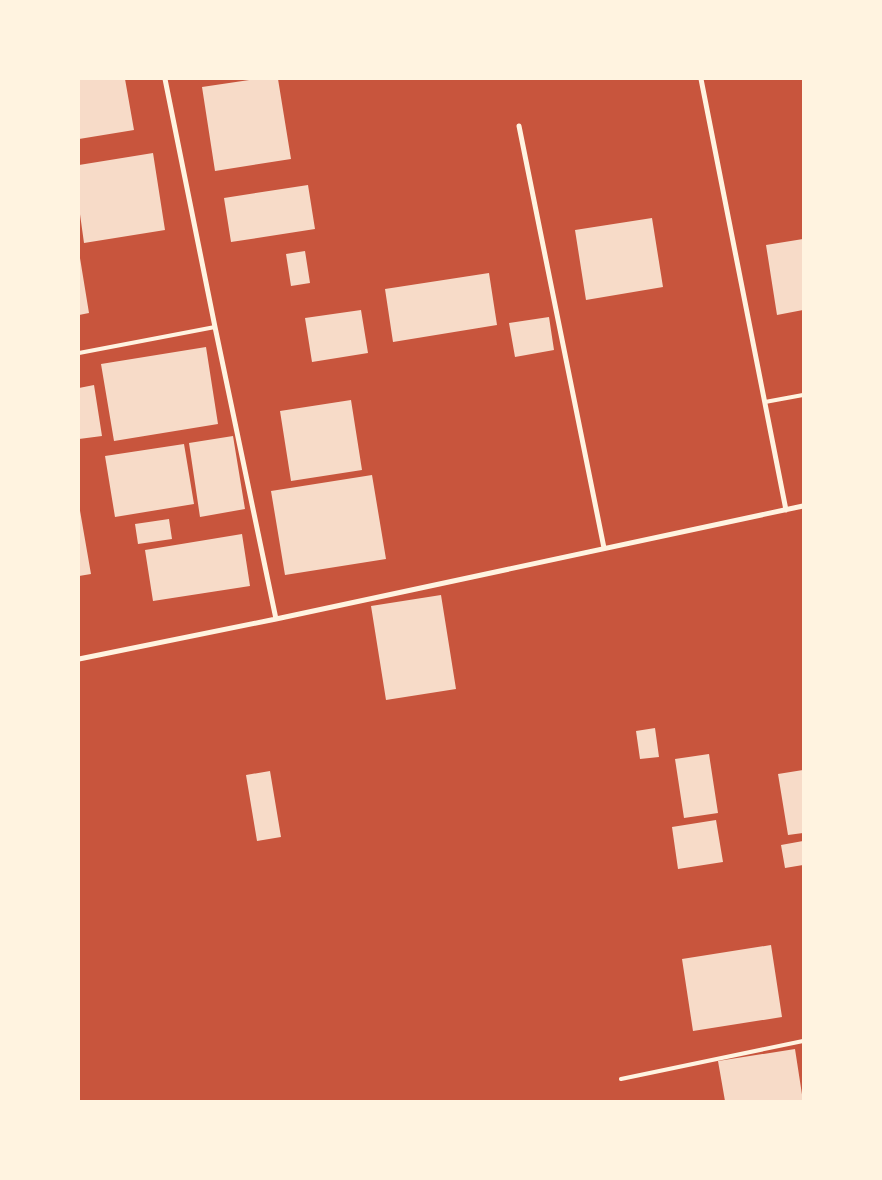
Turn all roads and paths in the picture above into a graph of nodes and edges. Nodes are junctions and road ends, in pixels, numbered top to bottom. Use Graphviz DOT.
graph roads {
  1 [pos="165,79"];
  2 [pos="700,79"];
  3 [pos="519,126"];
  4 [pos="215,327"];
  5 [pos="79,353"];
  6 [pos="803,395"];
  7 [pos="765,402"];
  8 [pos="803,506"];
  9 [pos="786,510"];
  10 [pos="604,548"];
  11 [pos="276,619"];
  12 [pos="79,659"];
  13 [pos="803,1042"];
  14 [pos="621,1079"];
  1 -- 4 [label="street"];
  2 -- 7 [label="street"];
  3 -- 10 [label="street"];
  4 -- 5 [label="lane"];
  4 -- 11 [label="street"];
  6 -- 7 [label="lane"];
  7 -- 9 [label="street"];
  8 -- 9 [label="street"];
  9 -- 10 [label="street"];
  10 -- 11 [label="street"];
  11 -- 12 [label="street"];
  13 -- 14 [label="lane"];
}
